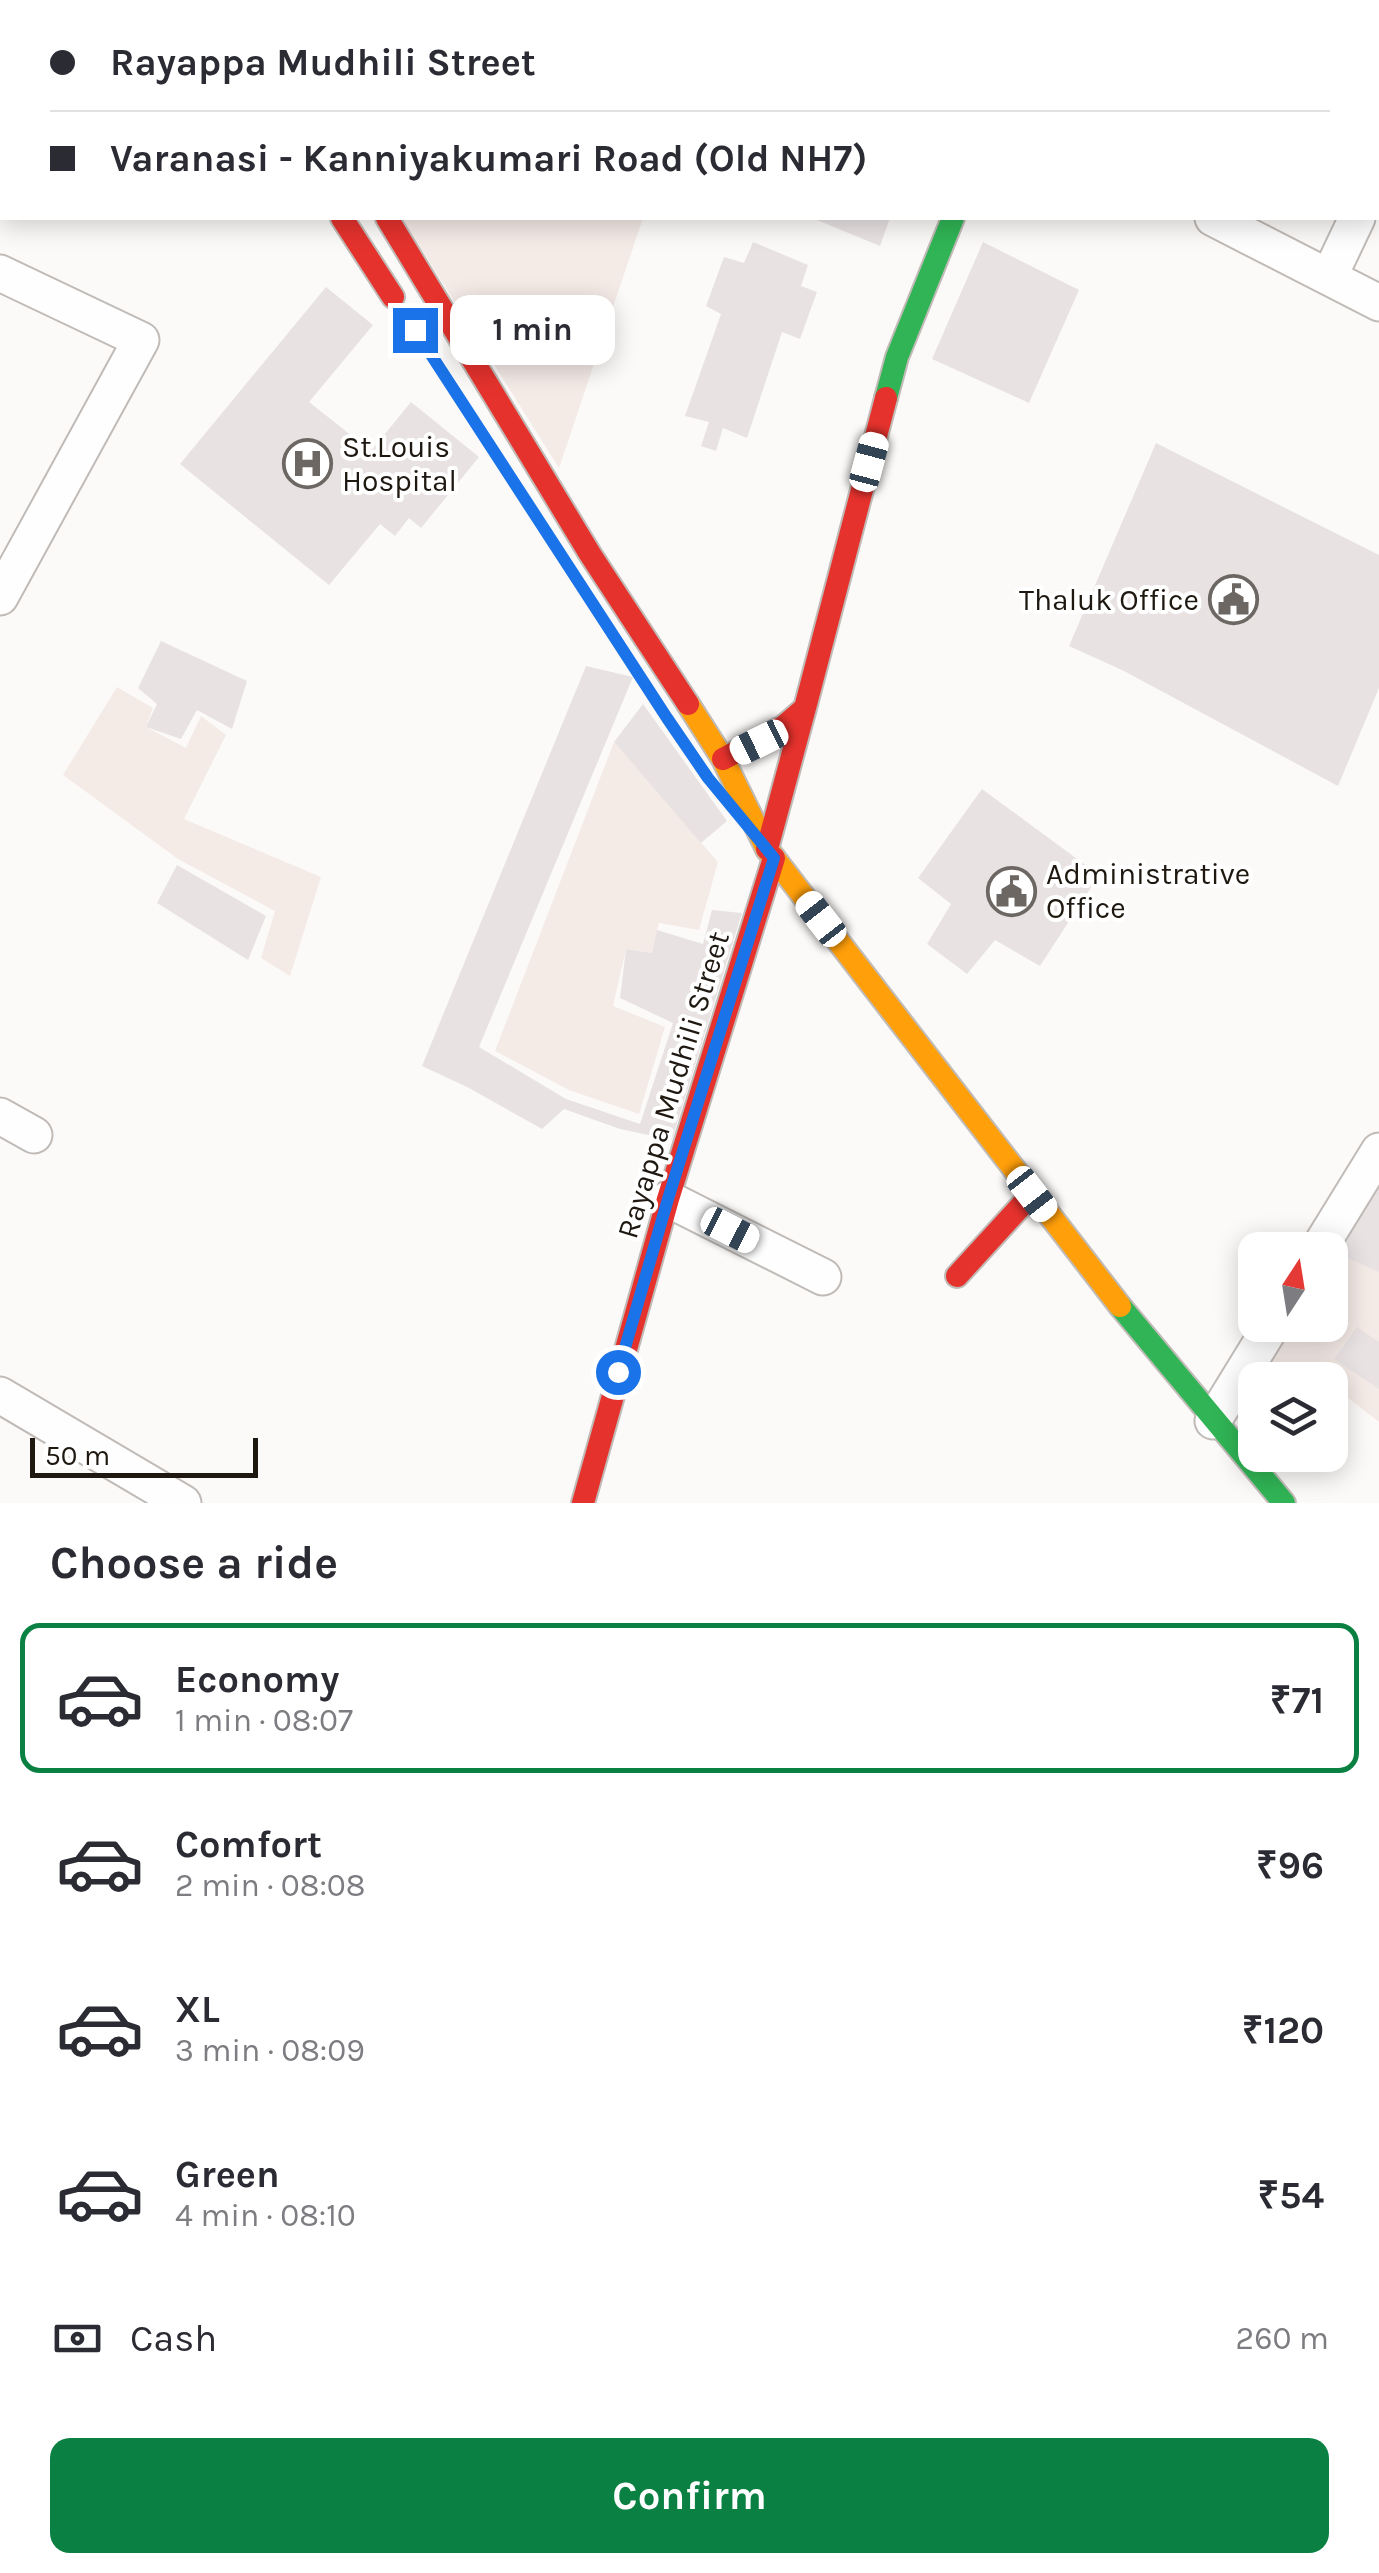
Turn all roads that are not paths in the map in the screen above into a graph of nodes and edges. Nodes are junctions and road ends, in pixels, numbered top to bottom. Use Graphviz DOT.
graph roads {
  1 [pos="343,220"];
  2 [pos="389,220"];
  3 [pos="952,220"];
  4 [pos="1217,220"];
  5 [pos="1356,220"];
  6 [pos="0,272"];
  7 [pos="1329,278"];
  8 [pos="1379,303"];
  9 [pos="403,312"];
  10 [pos="560,502"];
  11 [pos="534,516"];
  12 [pos="0,596"];
  13 [pos="805,708"];
  14 [pos="715,768"];
  15 [pos="770,854"];
  16 [pos="0,1116"];
  17 [pos="34,1135"];
  18 [pos="1379,1151"];
  19 [pos="1032,1194"];
  20 [pos="668,1199"];
  21 [pos="1329,1232"];
  22 [pos="957,1276"];
  23 [pos="823,1277"];
  24 [pos="1262,1342"];
  25 [pos="0,1395"];
  26 [pos="1214,1421"];
  27 [pos="183,1503"];
  28 [pos="583,1503"];
  29 [pos="1284,1503"];
  1 -- 9 [label="main road"];
  2 -- 10 [label="main road"];
  3 -- 13 [label="main road, Rayappa Mudhili Street"];
  4 -- 7 [label="street"];
  5 -- 7 [label="street"];
  6 -- 12 [label="street"];
  7 -- 8 [label="street"];
  10 -- 11 [label="main road"];
  10 -- 14 [label="main road"];
  13 -- 14 [label="main road"];
  13 -- 15 [label="main road, Rayappa Mudhili Street"];
  14 -- 15 [label="main road"];
  15 -- 19 [label="main road"];
  15 -- 20 [label="main road, Rayappa Mudhili Street"];
  16 -- 17 [label="street"];
  18 -- 21 [label="street"];
  19 -- 22 [label="main road"];
  19 -- 26 [label="main road"];
  20 -- 23 [label="street"];
  20 -- 28 [label="main road, Rayappa Mudhili Street"];
  24 -- 26 [label="street"];
  25 -- 27 [label="street"];
  26 -- 29 [label="main road"];
}
